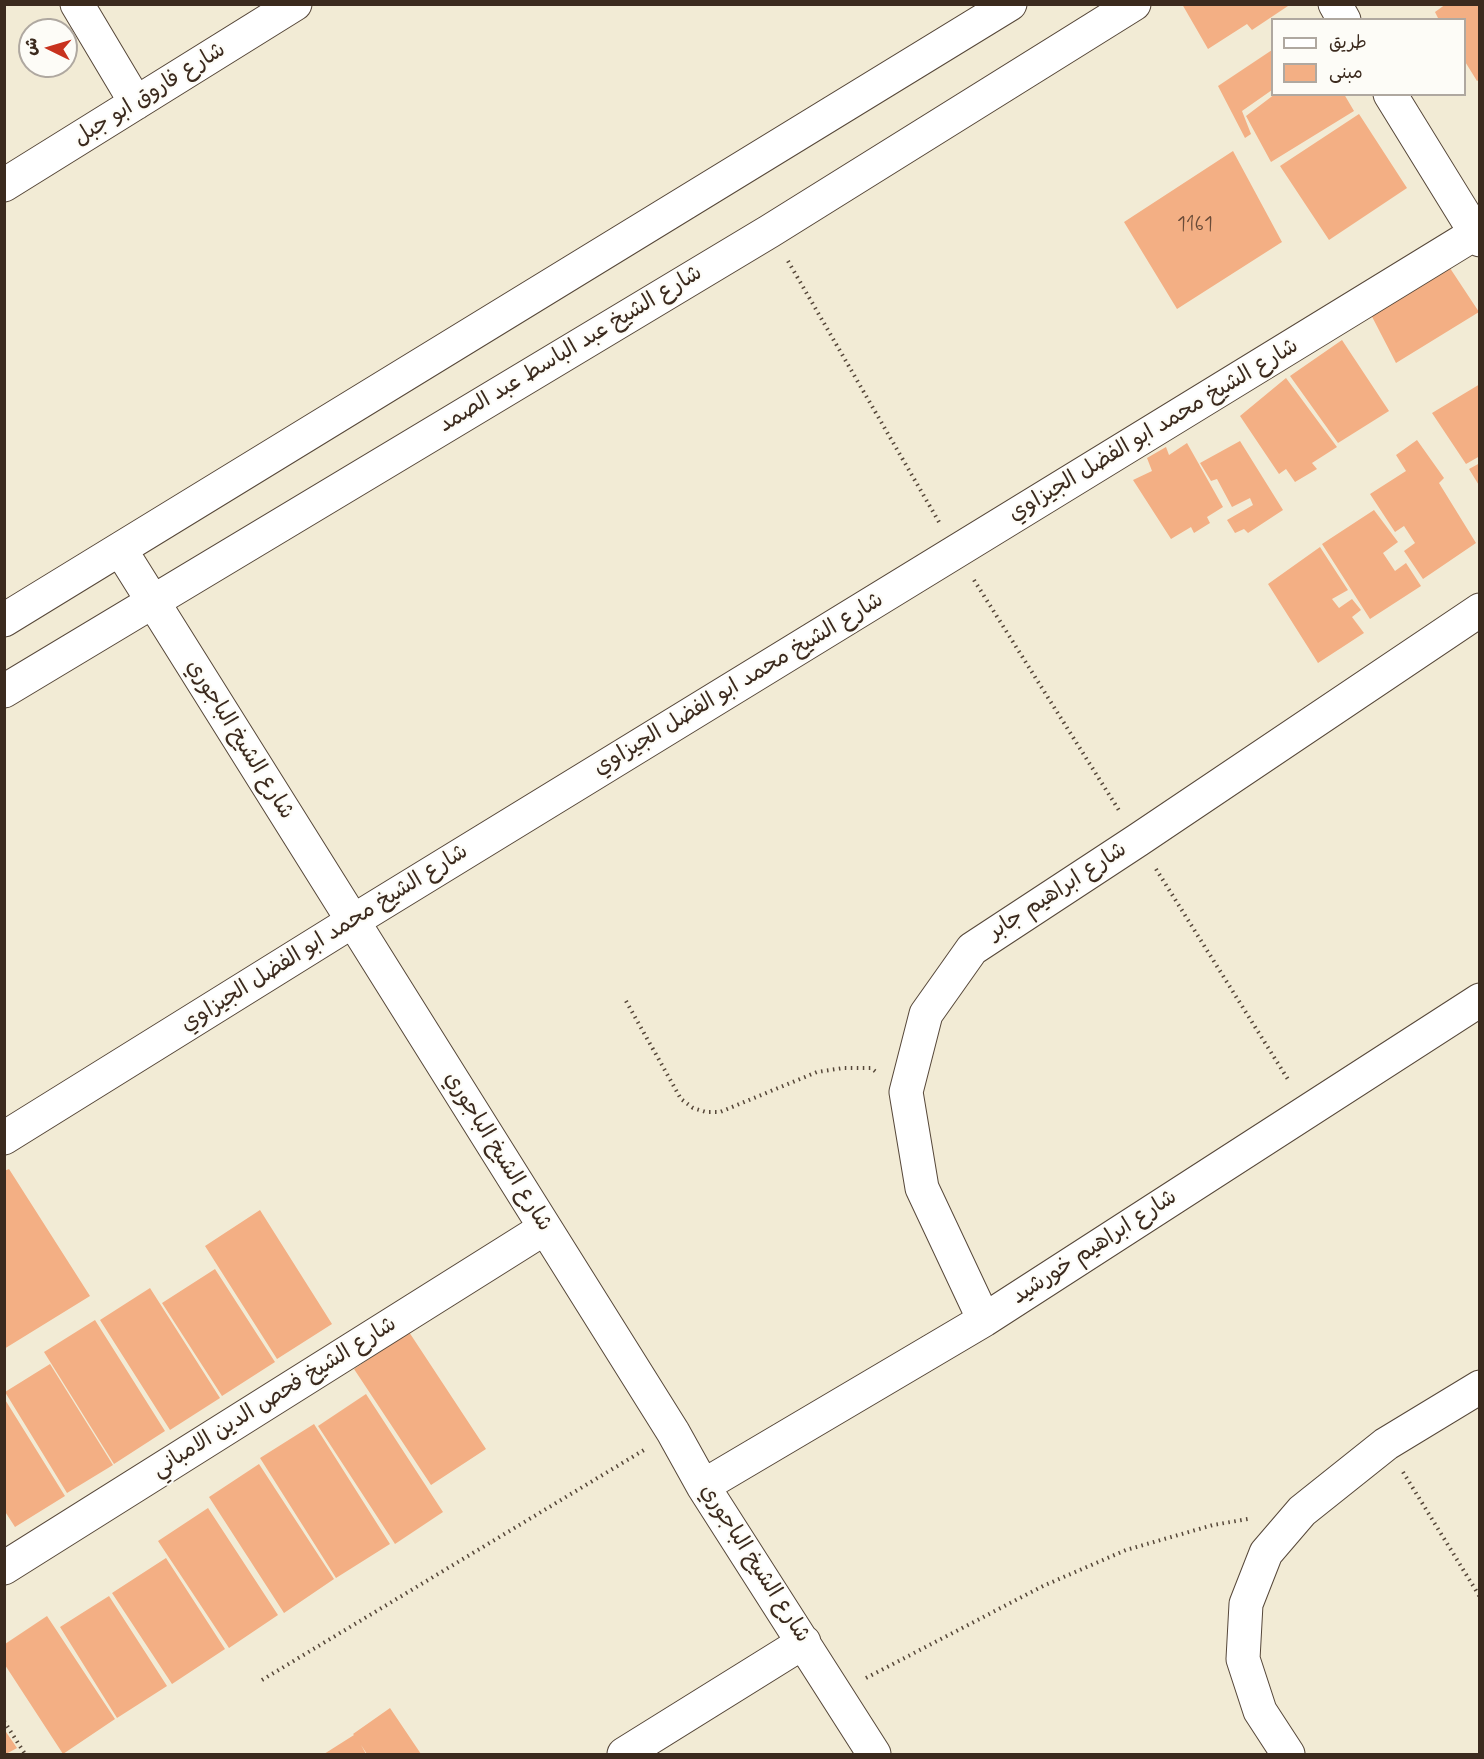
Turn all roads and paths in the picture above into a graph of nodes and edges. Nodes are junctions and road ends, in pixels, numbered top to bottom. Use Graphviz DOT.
graph roads {
  1 [pos="77,4"];
  2 [pos="295,4"];
  3 [pos="1010,4"];
  4 [pos="1134,4"];
  5 [pos="1335,4"];
  6 [pos="976,13"];
  7 [pos="1343,18"];
  8 [pos="1391,96"];
  9 [pos="136,104"];
  10 [pos="4,185"];
  11 [pos="770,231"];
  12 [pos="1478,236"];
  13 [pos="120,549"];
  14 [pos="956,552"];
  15 [pos="152,601"];
  16 [pos="1479,610"];
  17 [pos="4,620"];
  18 [pos="4,691"];
  19 [pos="352,921"];
  20 [pos="1479,1000"];
  21 [pos="626,1001"];
  22 [pos="906,1092"];
  23 [pos="4,1138"];
  24 [pos="545,1228"];
  25 [pos="984,1320"];
  26 [pos="1479,1387"];
  27 [pos="673,1432"];
  28 [pos="1386,1444"];
  29 [pos="703,1486"];
  30 [pos="1302,1511"];
  31 [pos="4,1568"];
  32 [pos="1479,1597"];
  33 [pos="804,1642"];
  34 [pos="262,1680"];
  35 [pos="836,1694"];
  36 [pos="4,1721"];
  37 [pos="25,1755"];
  38 [pos="624,1755"];
  39 [pos="874,1755"];
  40 [pos="1288,1755"];
  1 -- 9 [label="street"];
  2 -- 9 [label="street, شارع فاروق ابو جبل"];
  3 -- 6 [label="street"];
  4 -- 11 [label="street, شارع الشيخ عبد الباسط عبد الصمد"];
  5 -- 7 [label="street"];
  6 -- 13 [label="street"];
  8 -- 12 [label="street"];
  9 -- 10 [label="street, شارع فاروق ابو جبل"];
  11 -- 14 [label="path"];
  11 -- 15 [label="street, شارع الشيخ عبد الباسط عبد الصمد"];
  12 -- 14 [label="street, شارع الشيخ محمد ابو الفضل الجيزاوي"];
  13 -- 15 [label="street, شارع الشيخ الباجوري"];
  13 -- 17 [label="street"];
  14 -- 19 [label="street, شارع الشيخ محمد ابو الفضل الجيزاوي"];
  15 -- 18 [label="street, شارع الشيخ عبد الباسط عبد الصمد"];
  15 -- 19 [label="street, شارع الشيخ الباجوري"];
  16 -- 22 [label="street, شارع ابراهيم جابر"];
  19 -- 23 [label="street, شارع الشيخ محمد ابو الفضل الجيزاوي"];
  19 -- 24 [label="street, شارع الشيخ الباجوري"];
  20 -- 25 [label="street, شارع ابراهيم خورشيد"];
  21 -- 22 [label="path"];
  22 -- 25 [label="street, شارع ابراهيم جابر"];
  24 -- 27 [label="street, شارع الشيخ الباجوري"];
  24 -- 31 [label="street, شارع الشيخ فحص الدين الامباني"];
  25 -- 29 [label="street, شارع ابراهيم خورشيد"];
  26 -- 28 [label="street"];
  27 -- 29 [label="street, شارع الشيخ الباجوري"];
  27 -- 34 [label="path"];
  28 -- 30 [label="street"];
  28 -- 32 [label="path"];
  29 -- 33 [label="street, شارع الشيخ الباجوري"];
  30 -- 35 [label="path"];
  30 -- 40 [label="street"];
  33 -- 35 [label="street, شارع الشيخ الباجوري"];
  33 -- 38 [label="street"];
  35 -- 39 [label="street, شارع الشيخ الباجوري"];
  36 -- 37 [label="path"];
}
